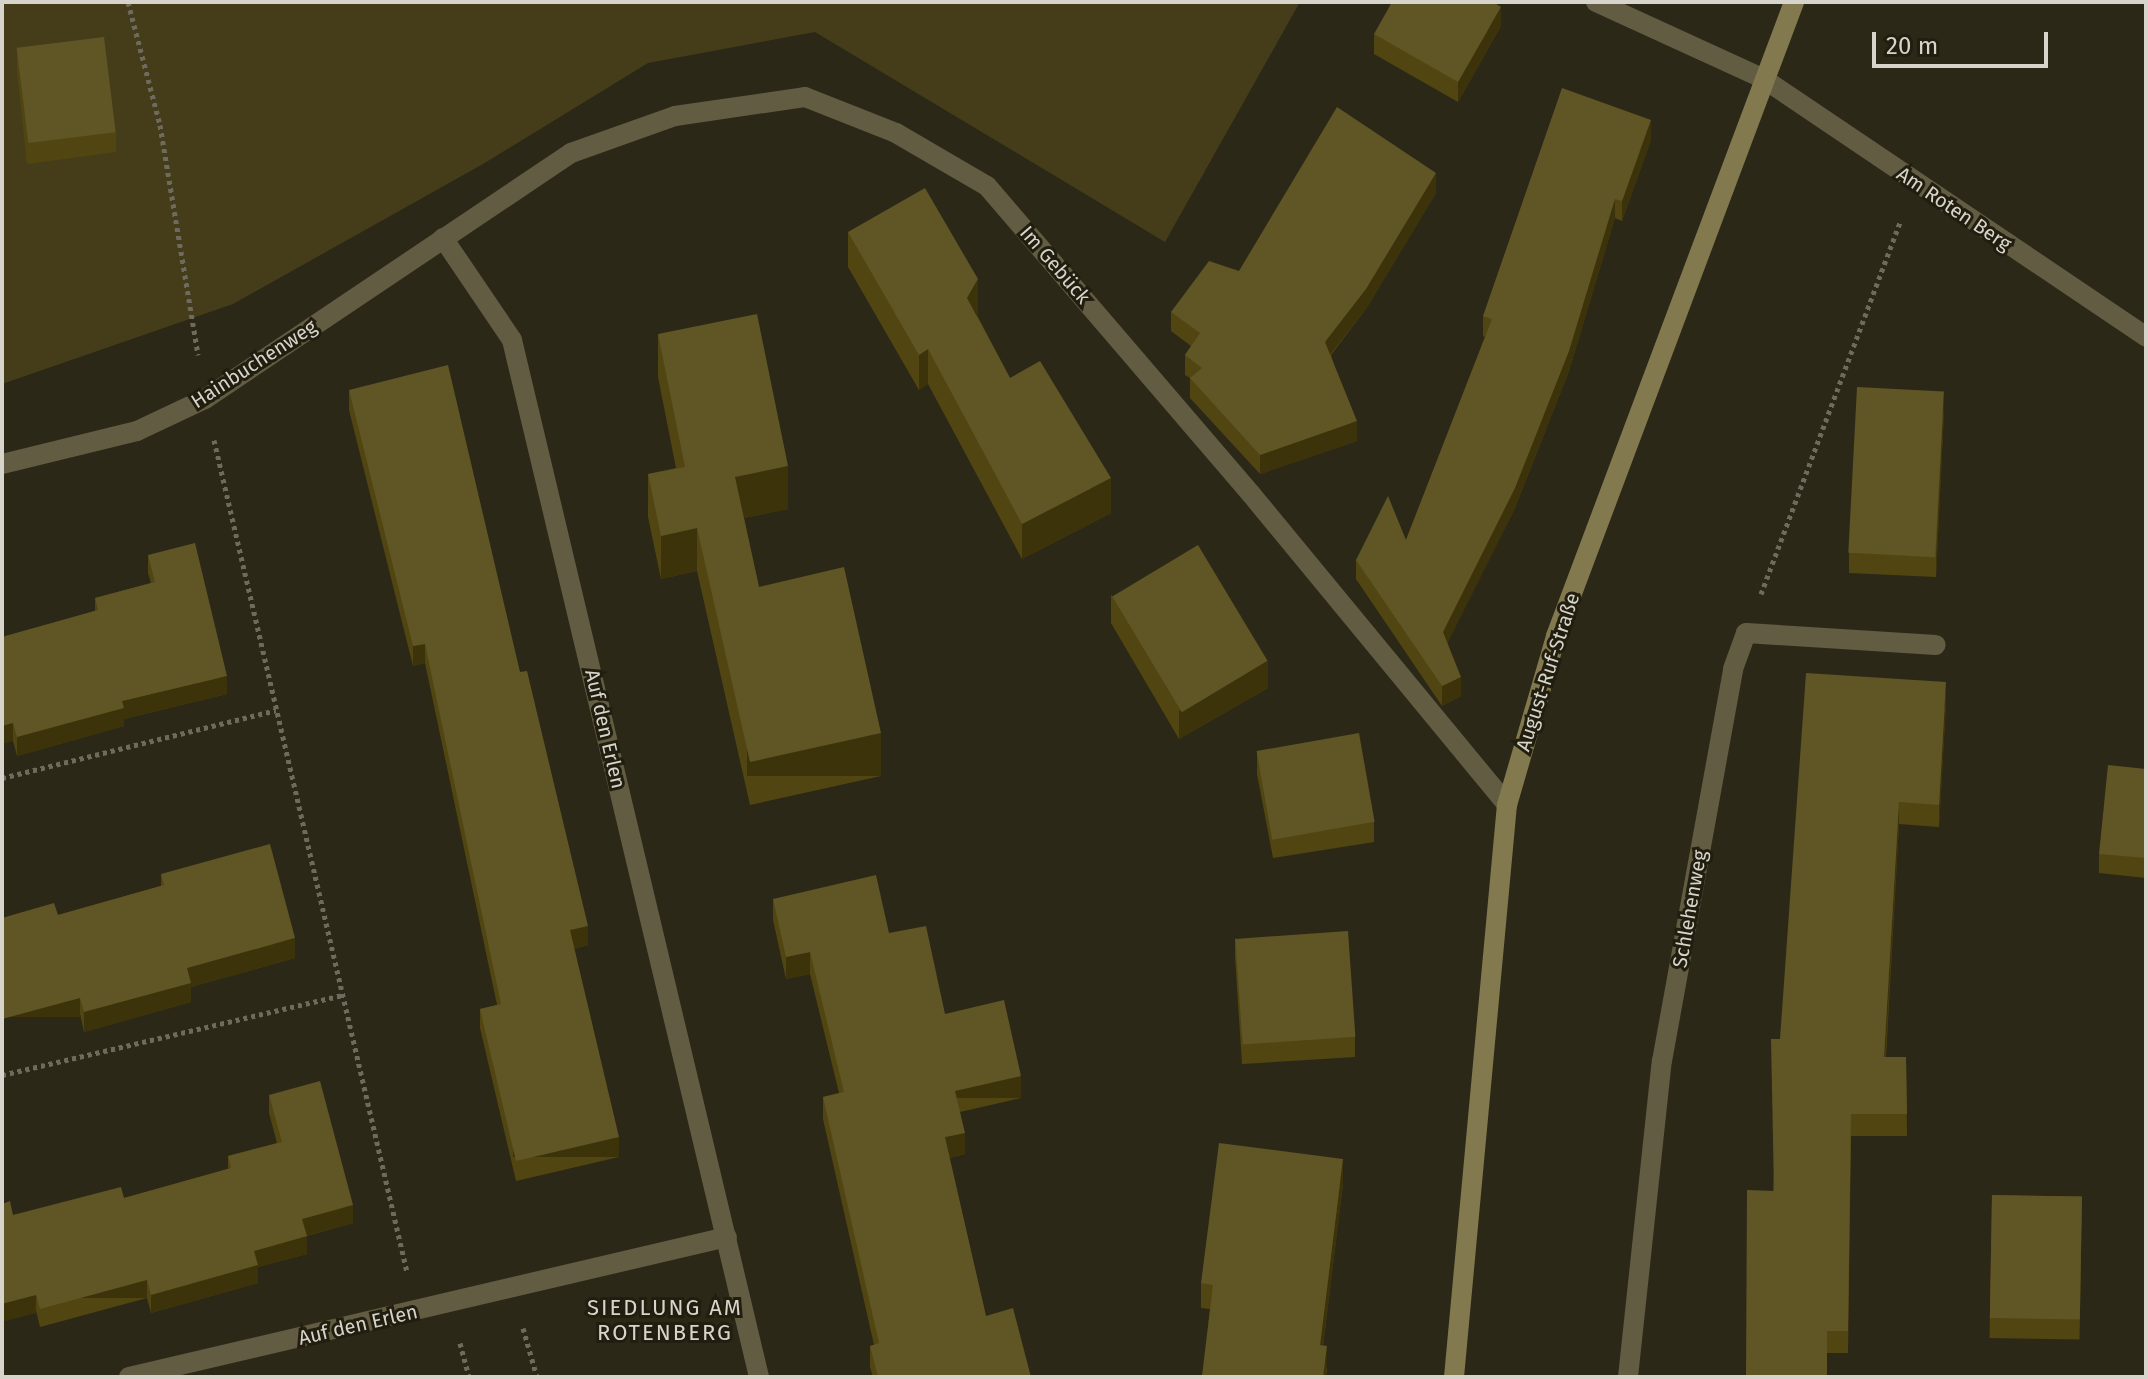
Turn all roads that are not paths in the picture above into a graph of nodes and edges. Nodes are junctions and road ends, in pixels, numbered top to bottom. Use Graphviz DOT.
graph roads {
  1 [pos="1596,2"];
  2 [pos="1794,2"];
  3 [pos="1764,79"];
  4 [pos="443,238"];
  5 [pos="2146,337"];
  6 [pos="2,464"];
  7 [pos="1936,645"];
  8 [pos="1507,805"];
  9 [pos="727,1237"];
  10 [pos="129,1377"];
  11 [pos="759,1377"];
  12 [pos="1454,1377"];
  13 [pos="1628,1377"];
  1 -- 3 [label="street, Am Roten Berg"];
  2 -- 3 [label="street, August-Ruf-Straße"];
  3 -- 5 [label="street, Am Roten Berg"];
  3 -- 8 [label="street, August-Ruf-Straße"];
  4 -- 6 [label="street, Hainbuchenweg"];
  4 -- 8 [label="street, Im Gebück"];
  4 -- 9 [label="street, Auf den Erlen"];
  7 -- 13 [label="street, Schlehenweg"];
  8 -- 12 [label="street, August-Ruf-Straße"];
  9 -- 10 [label="street, Auf den Erlen"];
  9 -- 11 [label="street, Auf den Erlen"];
}
